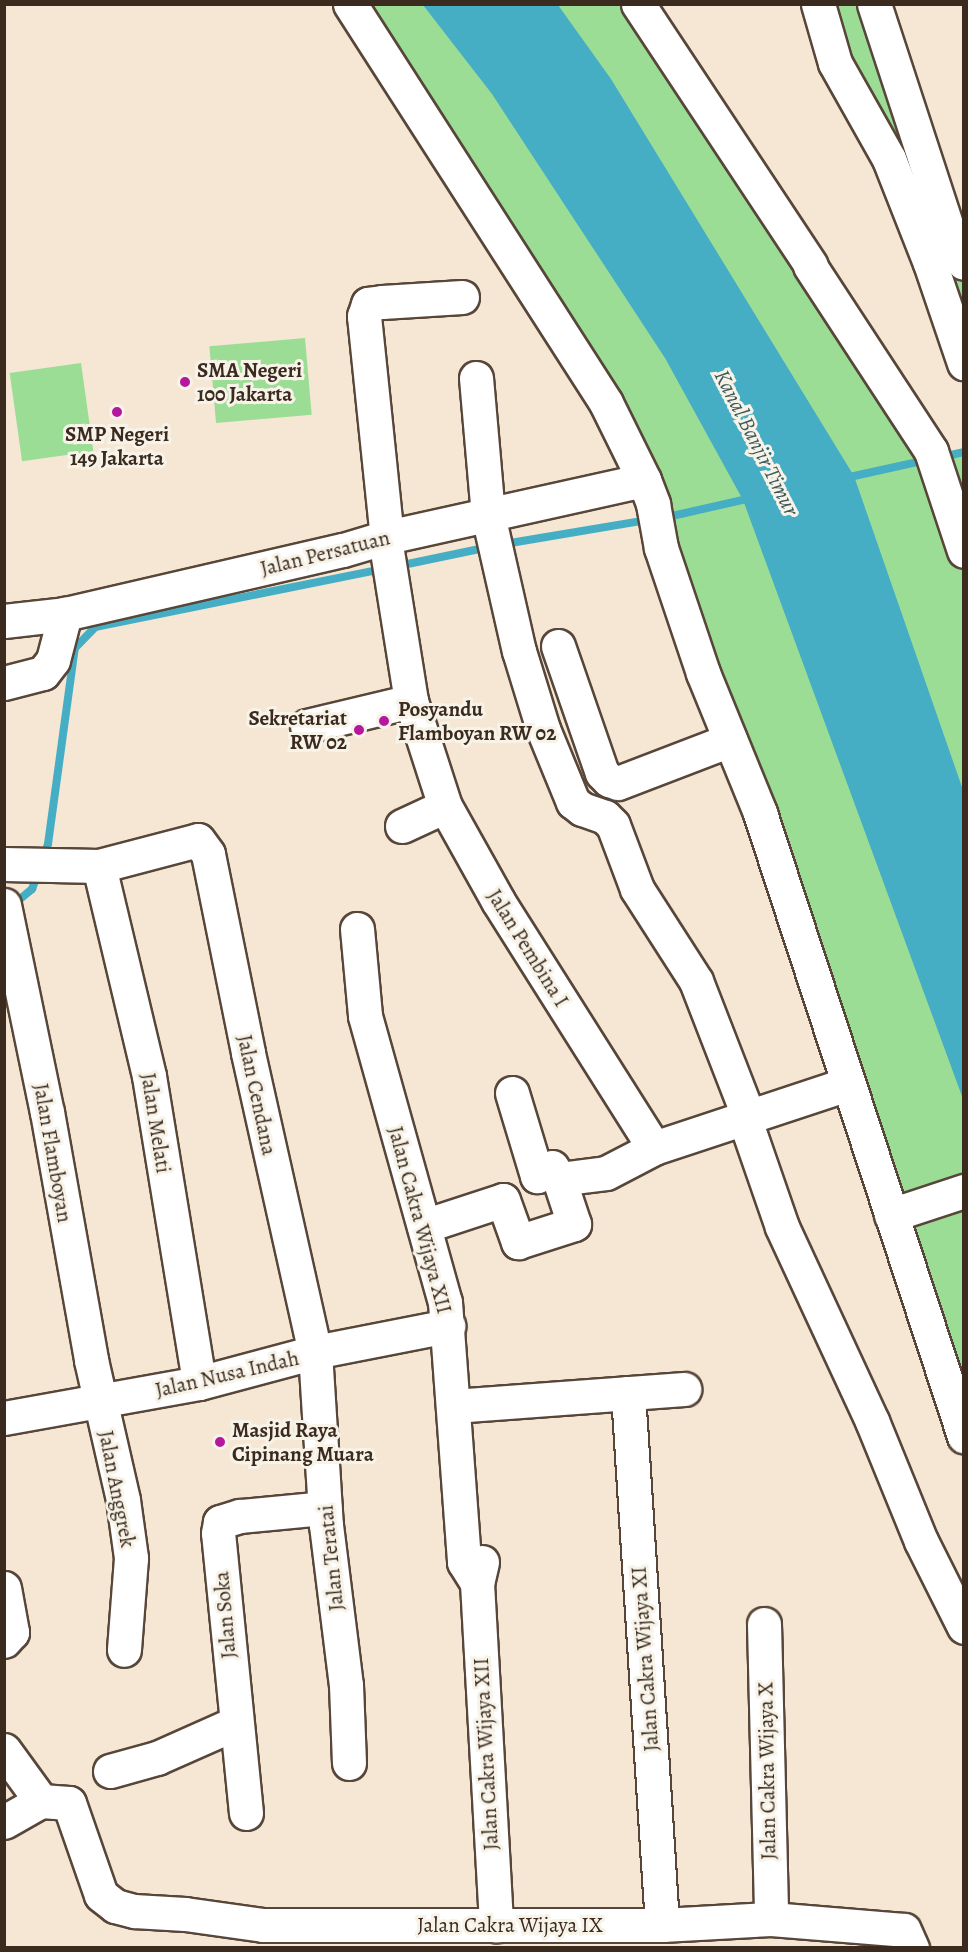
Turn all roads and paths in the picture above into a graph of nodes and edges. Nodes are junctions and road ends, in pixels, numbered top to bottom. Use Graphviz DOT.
graph roads {
  1 [pos="350,4"];
  2 [pos="638,4"];
  3 [pos="818,4"];
  4 [pos="874,4"];
  5 [pos="963,263"];
  6 [pos="462,297"];
  7 [pos="963,363"];
  8 [pos="476,378"];
  9 [pos="648,492"];
  10 [pos="492,532"];
  11 [pos="963,551"];
  12 [pos="388,552"];
  13 [pos="65,614"];
  14 [pos="4,621"];
  15 [pos="558,646"];
  16 [pos="4,683"];
  17 [pos="411,701"];
  18 [pos="307,726"];
  19 [pos="730,740"];
  20 [pos="446,806"];
  21 [pos="402,826"];
  22 [pos="17,865"];
  23 [pos="84,867"];
  24 [pos="4,905"];
  25 [pos="357,928"];
  26 [pos="848,1084"];
  27 [pos="512,1093"];
  28 [pos="746,1116"];
  29 [pos="654,1148"];
  30 [pos="559,1179"];
  31 [pos="963,1191"];
  32 [pos="898,1212"];
  33 [pos="424,1226"];
  34 [pos="448,1326"];
  35 [pos="315,1352"];
  36 [pos="199,1383"];
  37 [pos="684,1389"];
  38 [pos="628,1393"];
  39 [pos="99,1401"];
  40 [pos="463,1405"];
  41 [pos="4,1418"];
  42 [pos="963,1436"];
  43 [pos="325,1508"];
  44 [pos="4,1588"];
  45 [pos="764,1624"];
  46 [pos="963,1627"];
  47 [pos="8,1637"];
  48 [pos="124,1650"];
  49 [pos="236,1723"];
  50 [pos="4,1750"];
  51 [pos="350,1763"];
  52 [pos="110,1771"];
  53 [pos="41,1801"];
  54 [pos="246,1813"];
  55 [pos="4,1821"];
  56 [pos="771,1919"];
  57 [pos="496,1925"];
  58 [pos="662,1925"];
  59 [pos="912,1947"];
  1 -- 9 [label="street"];
  2 -- 11 [label="street"];
  3 -- 7 [label="street"];
  4 -- 5 [label="street"];
  6 -- 12 [label="street, Jalan Pembina I"];
  8 -- 10 [label="street"];
  9 -- 10 [label="street, Jalan Persatuan"];
  9 -- 19 [label="street"];
  10 -- 12 [label="street, Jalan Persatuan"];
  10 -- 28 [label="street"];
  12 -- 13 [label="street, Jalan Persatuan"];
  12 -- 17 [label="street, Jalan Pembina I"];
  13 -- 14 [label="street, Jalan Persatuan"];
  13 -- 16 [label="street"];
  15 -- 19 [label="street"];
  17 -- 18 [label="street"];
  17 -- 20 [label="street, Jalan Pembina I"];
  19 -- 26 [label="street"];
  20 -- 21 [label="street"];
  20 -- 29 [label="street, Jalan Pembina I"];
  22 -- 23 [label="street"];
  23 -- 35 [label="street, Jalan Cendana"];
  23 -- 36 [label="street, Jalan Melati"];
  24 -- 39 [label="street, Jalan Flamboyan"];
  25 -- 33 [label="street, Jalan Cakra Wijaya XII"];
  26 -- 28 [label="street"];
  26 -- 32 [label="street"];
  27 -- 30 [label="street"];
  28 -- 29 [label="street"];
  28 -- 46 [label="street"];
  29 -- 30 [label="street"];
  30 -- 33 [label="street"];
  31 -- 32 [label="street"];
  32 -- 42 [label="street"];
  33 -- 34 [label="street, Jalan Cakra Wijaya XII"];
  34 -- 35 [label="street, Jalan Nusa Indah"];
  34 -- 40 [label="street, Jalan Cakra Wijaya XII"];
  35 -- 36 [label="street, Jalan Nusa Indah"];
  35 -- 43 [label="street, Jalan Teratai"];
  36 -- 39 [label="street, Jalan Nusa Indah"];
  37 -- 38 [label="street"];
  38 -- 40 [label="street"];
  38 -- 58 [label="street, Jalan Cakra Wijaya XI"];
  39 -- 41 [label="street, Jalan Nusa Indah"];
  39 -- 48 [label="street, Jalan Anggrek"];
  40 -- 57 [label="street, Jalan Cakra Wijaya XII"];
  43 -- 49 [label="street, Jalan Soka"];
  43 -- 51 [label="street, Jalan Teratai"];
  44 -- 47 [label="street"];
  45 -- 56 [label="street, Jalan Cakra Wijaya X"];
  49 -- 52 [label="street"];
  49 -- 54 [label="street, Jalan Soka"];
  50 -- 53 [label="street"];
  53 -- 55 [label="street"];
  53 -- 57 [label="street, Jalan Cakra Wijaya IX"];
  56 -- 58 [label="street, Jalan Cakra Wijaya IX"];
  56 -- 59 [label="street, Jalan Cakra Wijaya IX"];
  57 -- 58 [label="street, Jalan Cakra Wijaya IX"];
}
